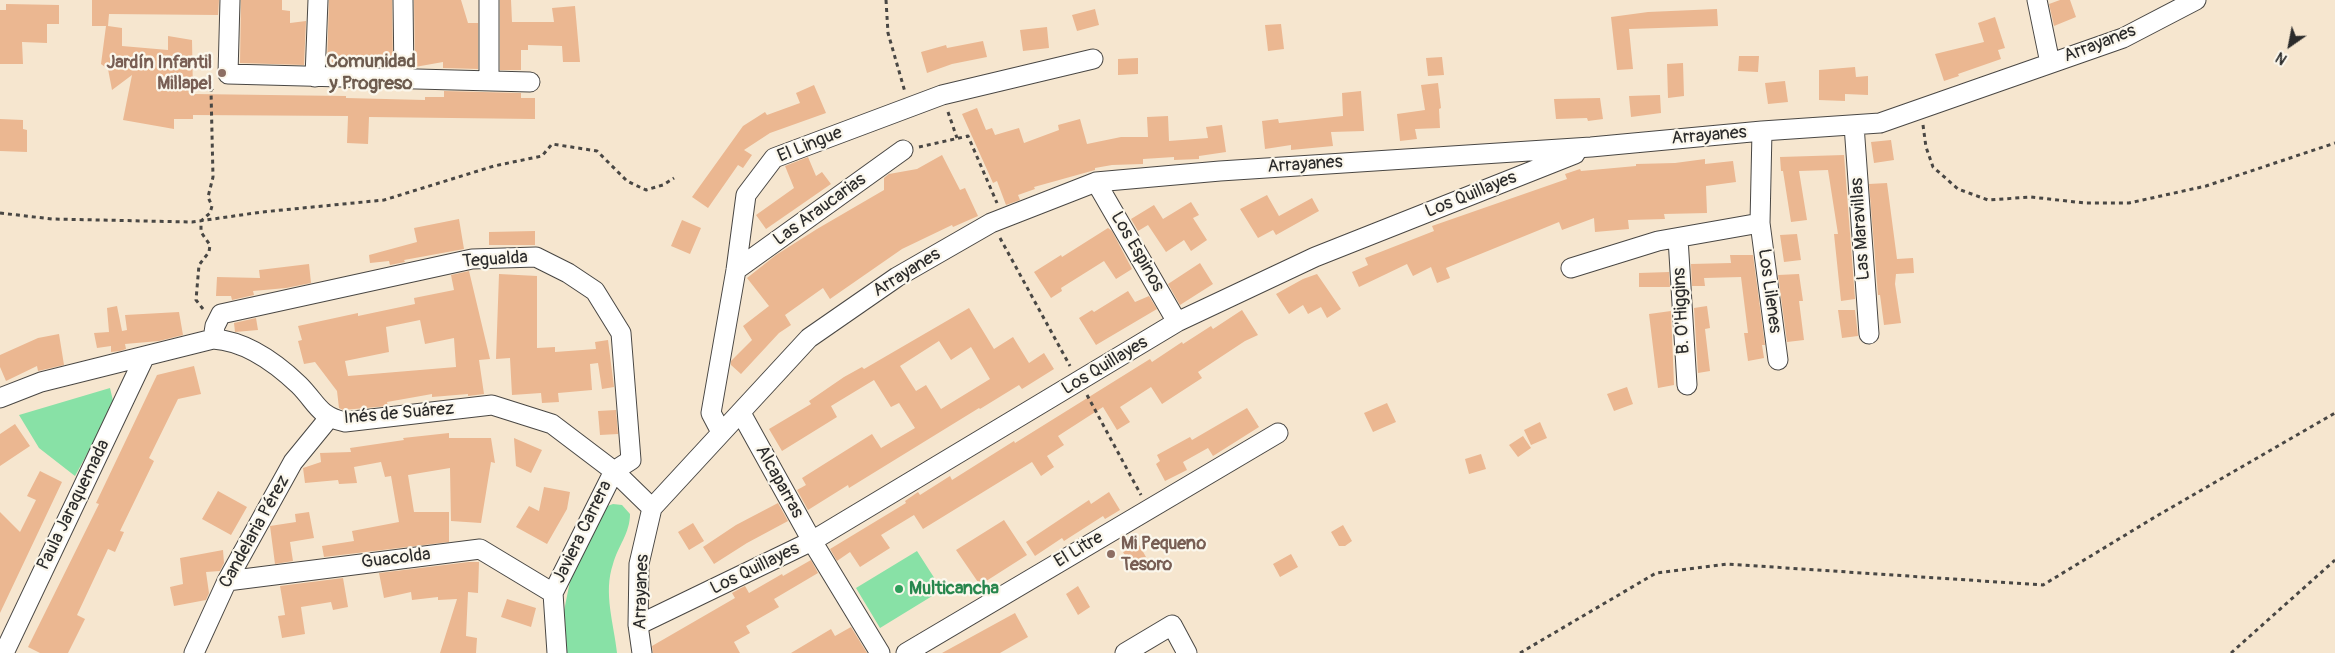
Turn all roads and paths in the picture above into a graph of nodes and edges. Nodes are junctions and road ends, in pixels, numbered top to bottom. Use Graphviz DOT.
graph roads {
  1 [pos="230,0"];
  2 [pos="318,0"];
  3 [pos="403,0"];
  4 [pos="488,0"];
  5 [pos="886,0"];
  6 [pos="2038,0"];
  7 [pos="2196,0"];
  8 [pos="1093,59"];
  9 [pos="2050,63"];
  10 [pos="228,74"];
  11 [pos="315,77"];
  12 [pos="404,79"];
  13 [pos="489,81"];
  14 [pos="530,82"];
  15 [pos="942,95"];
  16 [pos="909,107"];
  17 [pos="1921,109"];
  18 [pos="1854,125"];
  19 [pos="1762,132"];
  20 [pos="957,138"];
  21 [pos="2335,143"];
  22 [pos="1591,148"];
  23 [pos="903,150"];
  24 [pos="674,178"];
  25 [pos="1096,182"];
  26 [pos="0,213"];
  27 [pos="1004,218"];
  28 [pos="202,221"];
  29 [pos="1760,223"];
  30 [pos="1678,238"];
  31 [pos="1571,268"];
  32 [pos="736,270"];
  33 [pos="1177,322"];
  34 [pos="214,333"];
  35 [pos="1869,334"];
  36 [pos="145,356"];
  37 [pos="1778,360"];
  38 [pos="1686,385"];
  39 [pos="0,398"];
  40 [pos="741,413"];
  41 [pos="2335,413"];
  42 [pos="329,418"];
  43 [pos="721,432"];
  44 [pos="1278,433"];
  45 [pos="614,471"];
  46 [pos="652,508"];
  47 [pos="812,541"];
  48 [pos="2335,560"];
  49 [pos="227,581"];
  50 [pos="553,593"];
  51 [pos="638,625"];
  52 [pos="4,653"];
  53 [pos="194,653"];
  54 [pos="557,653"];
  55 [pos="642,653"];
  56 [pos="880,653"];
  57 [pos="906,653"];
  58 [pos="1125,653"];
  59 [pos="1188,653"];
  60 [pos="1520,653"];
  61 [pos="2231,653"];
  1 -- 10 [label="street"];
  2 -- 11 [label="street"];
  3 -- 12 [label="street"];
  4 -- 13 [label="street"];
  5 -- 16 [label="path"];
  6 -- 9 [label="street"];
  7 -- 9 [label="street, Arrayanes"];
  8 -- 15 [label="street, El Lingue"];
  9 -- 17 [label="street, Arrayanes"];
  10 -- 11 [label="street"];
  10 -- 28 [label="path"];
  11 -- 12 [label="street"];
  12 -- 13 [label="street"];
  13 -- 14 [label="street"];
  15 -- 16 [label="street, El Lingue"];
  15 -- 20 [label="path"];
  16 -- 32 [label="street, El Lingue"];
  17 -- 18 [label="street, Arrayanes"];
  17 -- 21 [label="path"];
  18 -- 19 [label="street, Arrayanes"];
  18 -- 35 [label="street, Las Maravillas"];
  19 -- 22 [label="street, Arrayanes"];
  19 -- 29 [label="street"];
  20 -- 23 [label="path"];
  20 -- 27 [label="path"];
  22 -- 25 [label="street, Arrayanes"];
  22 -- 33 [label="street, Los Quillayes"];
  23 -- 32 [label="street, Las Araucarias"];
  24 -- 28 [label="path"];
  25 -- 27 [label="street, Arrayanes"];
  25 -- 33 [label="street, Los Espinos"];
  26 -- 28 [label="path"];
  27 -- 40 [label="street, Arrayanes"];
  28 -- 34 [label="path"];
  29 -- 30 [label="street"];
  29 -- 37 [label="street, Los Lilenes"];
  30 -- 31 [label="street"];
  30 -- 38 [label="street, B. O'Higgins"];
  32 -- 43 [label="street, El Lingue"];
  33 -- 47 [label="street, Los Quillayes"];
  34 -- 36 [label="street, Inés de Suárez"];
  34 -- 42 [label="street, Inés de Suárez"];
  34 -- 45 [label="street, Tegualda"];
  36 -- 39 [label="street, Inés de Suárez"];
  36 -- 52 [label="street, Paula Jaraquemada"];
  40 -- 43 [label="street, Arrayanes"];
  40 -- 47 [label="street, Alcaparras"];
  41 -- 60 [label="path"];
  42 -- 45 [label="street, Inés de Suárez"];
  42 -- 49 [label="street, Candelaria Pérez"];
  43 -- 46 [label="street, Arrayanes"];
  44 -- 57 [label="street, El Litre"];
  45 -- 46 [label="street, Inés de Suárez"];
  45 -- 50 [label="street, Javiera Carrera"];
  46 -- 51 [label="street, Arrayanes"];
  47 -- 51 [label="street, Los Quillayes"];
  47 -- 56 [label="street, Alcaparras"];
  48 -- 61 [label="path"];
  49 -- 50 [label="street, Guacolda"];
  49 -- 53 [label="street, Candelaria Pérez"];
  50 -- 54 [label="street, Javiera Carrera"];
  51 -- 55 [label="street, Arrayanes"];
  58 -- 59 [label="street"];
}
